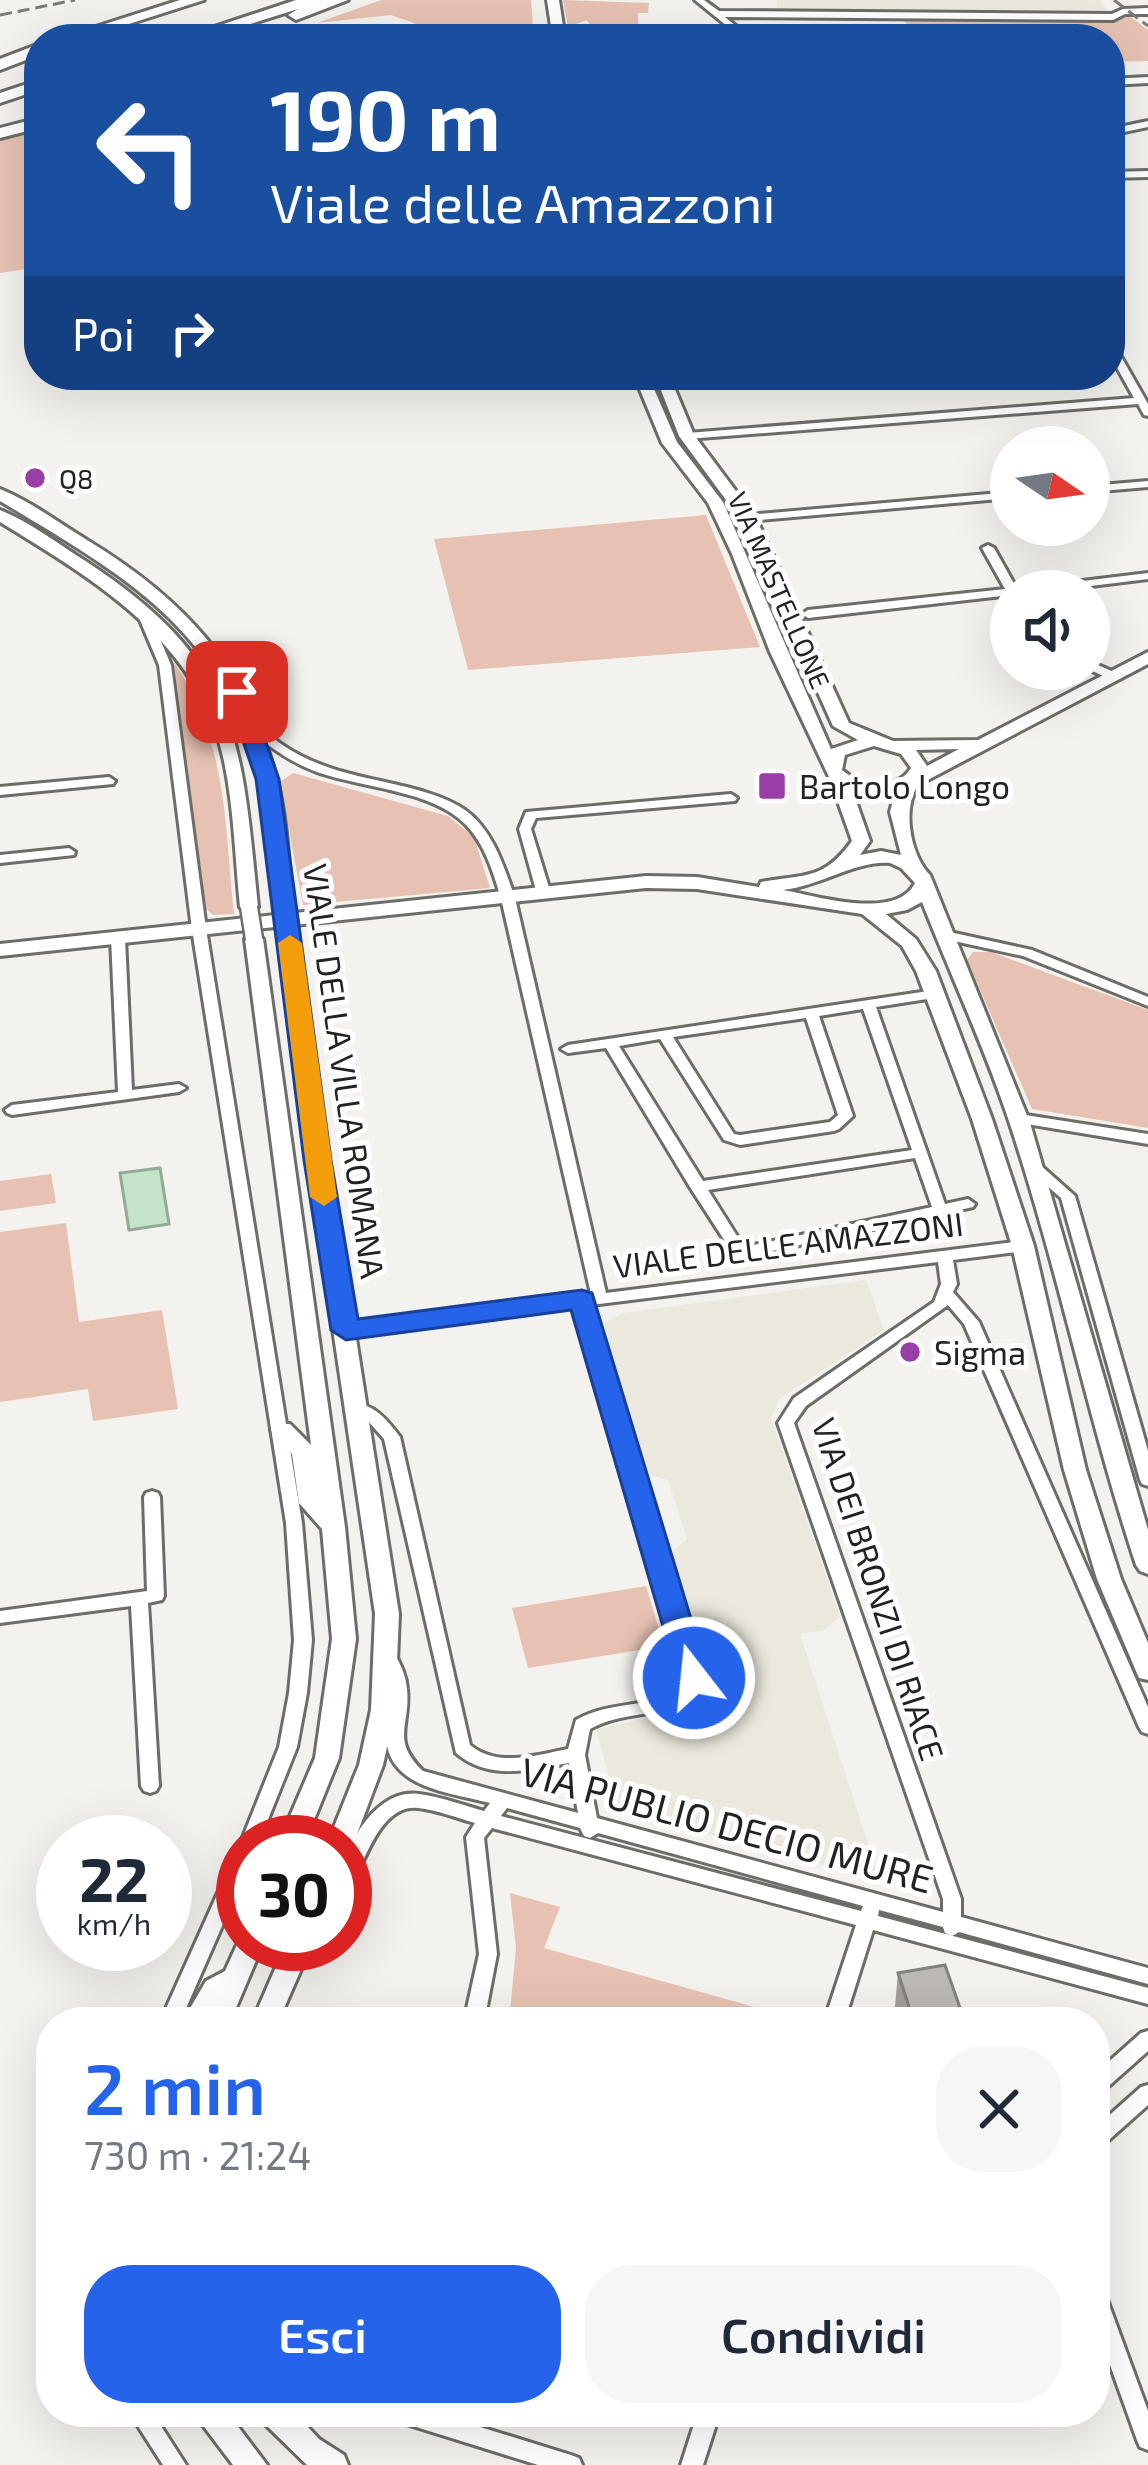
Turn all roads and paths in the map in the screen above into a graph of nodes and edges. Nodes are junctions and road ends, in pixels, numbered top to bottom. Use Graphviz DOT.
graph roads {
  1 [pos="181,0"];
  2 [pos="196,0"];
  3 [pos="312,0"];
  4 [pos="340,0"];
  5 [pos="356,0"];
  6 [pos="699,0"];
  7 [pos="1148,11"];
  8 [pos="717,14"];
  9 [pos="117,22"];
  10 [pos="111,24"];
  11 [pos="234,24"];
  12 [pos="276,24"];
  13 [pos="293,24"];
  14 [pos="729,24"];
  15 [pos="1125,372"];
  16 [pos="647,390"];
  17 [pos="668,390"];
  18 [pos="1141,400"];
  19 [pos="1148,413"];
  20 [pos="688,436"];
  21 [pos="1148,484"];
  22 [pos="1110,487"];
  23 [pos="0,494"];
  24 [pos="990,497"];
  25 [pos="0,515"];
  26 [pos="748,518"];
  27 [pos="988,548"];
  28 [pos="1002,570"];
  29 [pos="1148,575"];
  30 [pos="1110,580"];
  31 [pos="990,594"];
  32 [pos="139,607"];
  33 [pos="808,614"];
  34 [pos="1148,657"];
  35 [pos="1112,676"];
  36 [pos="251,725"];
  37 [pos="874,741"];
  38 [pos="982,744"];
  39 [pos="897,745"];
  40 [pos="303,765"];
  41 [pos="835,772"];
  42 [pos="93,778"];
  43 [pos="268,779"];
  44 [pos="109,781"];
  45 [pos="912,781"];
  46 [pos="0,788"];
  47 [pos="731,798"];
  48 [pos="69,852"];
  49 [pos="0,859"];
  50 [pos="841,866"];
  51 [pos="918,875"];
  52 [pos="737,888"];
  53 [pos="544,894"];
  54 [pos="508,898"];
  55 [pos="868,908"];
  56 [pos="200,929"];
  57 [pos="945,935"];
  58 [pos="118,938"];
  59 [pos="0,950"];
  60 [pos="935,994"];
  61 [pos="1148,1002"];
  62 [pos="868,1004"];
  63 [pos="811,1012"];
  64 [pos="664,1034"];
  65 [pos="610,1042"];
  66 [pos="568,1048"];
  67 [pos="179,1088"];
  68 [pos="124,1095"];
  69 [pos="12,1110"];
  70 [pos="982,1119"];
  71 [pos="1019,1119"];
  72 [pos="1148,1138"];
  73 [pos="920,1153"];
  74 [pos="1034,1168"];
  75 [pos="697,1187"];
  76 [pos="968,1204"];
  77 [pos="940,1210"];
  78 [pos="1056,1241"];
  79 [pos="1023,1246"];
  80 [pos="945,1256"];
  81 [pos="947,1294"];
  82 [pos="591,1298"];
  83 [pos="346,1330"];
  84 [pos="357,1408"];
  85 [pos="281,1430"];
  86 [pos="1148,1480"];
  87 [pos="152,1497"];
  88 [pos="333,1527"];
  89 [pos="1148,1565"];
  90 [pos="139,1600"];
  91 [pos="0,1617"];
  92 [pos="388,1657"];
  93 [pos="1148,1671"];
  94 [pos="1148,1727"];
  95 [pos="576,1755"];
  96 [pos="150,1786"];
  97 [pos="502,1801"];
  98 [pos="261,1815"];
  99 [pos="303,1815"];
  100 [pos="351,1815"];
  101 [pos="486,1819"];
  102 [pos="592,1825"];
  103 [pos="372,1829"];
  104 [pos="584,1845"];
  105 [pos="870,1911"];
  106 [pos="216,1918"];
  107 [pos="951,1933"];
  108 [pos="239,1971"];
  109 [pos="287,1971"];
  110 [pos="1148,1976"];
  111 [pos="236,1978"];
  112 [pos="1148,1996"];
  113 [pos="177,2007"];
  114 [pos="204,2007"];
  115 [pos="223,2007"];
  116 [pos="272,2007"];
  117 [pos="477,2007"];
  118 [pos="839,2007"];
  119 [pos="1148,2038"];
  120 [pos="1110,2072"];
  121 [pos="1148,2093"];
  122 [pos="1110,2127"];
  123 [pos="1110,2335"];
  124 [pos="150,2427"];
  125 [pos="220,2427"];
  126 [pos="288,2427"];
  127 [pos="448,2427"];
  128 [pos="704,2427"];
  129 [pos="1148,2440"];
  130 [pos="175,2465"];
  131 [pos="252,2465"];
  132 [pos="333,2465"];
  133 [pos="571,2465"];
  134 [pos="692,2465"];
  1 -- 9 [label="highway"];
  2 -- 9 [label="highway"];
  3 -- 11 [label="highway"];
  4 -- 12 [label="highway"];
  5 -- 13 [label="highway"];
  6 -- 8 [label="street"];
  7 -- 8 [label="street"];
  8 -- 14 [label="street"];
  9 -- 10 [label="highway"];
  15 -- 18 [label="street"];
  16 -- 41 [label="street, VIA MASTELLONE"];
  17 -- 20 [label="street, VIA MASTELLONE"];
  18 -- 19 [label="street"];
  18 -- 20 [label="street"];
  20 -- 26 [label="street, VIA MASTELLONE"];
  21 -- 22 [label="street"];
  23 -- 36 [label="street, VIALE DELLA VILLA ROMANA"];
  24 -- 26 [label="street"];
  25 -- 32 [label="street"];
  26 -- 37 [label="street, VIA MASTELLONE"];
  27 -- 28 [label="street"];
  29 -- 30 [label="street"];
  31 -- 33 [label="street"];
  32 -- 56 [label="street"];
  32 -- 88 [label="street, bridge"];
  34 -- 35 [label="street"];
  35 -- 38 [label="street"];
  36 -- 40 [label="street"];
  36 -- 43 [label="street, VIALE DELLA VILLA ROMANA"];
  37 -- 39 [label="street"];
  37 -- 41 [label="street"];
  38 -- 39 [label="street"];
  38 -- 45 [label="street"];
  39 -- 45 [label="street"];
  40 -- 43 [label="street"];
  40 -- 54 [label="street"];
  41 -- 45 [label="street"];
  41 -- 50 [label="street, VIA MASTELLONE"];
  42 -- 46 [label="street"];
  43 -- 83 [label="street, VIALE DELLA VILLA ROMANA, bridge"];
  44 -- 46 [label="street"];
  45 -- 51 [label="street"];
  47 -- 53 [label="street"];
  48 -- 49 [label="street"];
  50 -- 51 [label="street"];
  50 -- 52 [label="street"];
  50 -- 55 [label="street"];
  51 -- 55 [label="street"];
  51 -- 57 [label="street"];
  52 -- 53 [label="street"];
  52 -- 55 [label="street"];
  53 -- 54 [label="street"];
  54 -- 56 [label="street"];
  54 -- 82 [label="street"];
  55 -- 60 [label="street"];
  56 -- 58 [label="street"];
  56 -- 85 [label="street"];
  57 -- 61 [label="street"];
  57 -- 71 [label="street"];
  58 -- 59 [label="street"];
  58 -- 68 [label="street"];
  60 -- 62 [label="street"];
  60 -- 70 [label="street"];
  62 -- 63 [label="street"];
  62 -- 73 [label="street"];
  63 -- 64 [label="street"];
  63 -- 64 [label="street"];
  64 -- 65 [label="street"];
  65 -- 66 [label="street"];
  65 -- 75 [label="street"];
  67 -- 68 [label="street"];
  68 -- 69 [label="street"];
  70 -- 71 [label="street"];
  70 -- 79 [label="street"];
  71 -- 72 [label="street"];
  71 -- 74 [label="street"];
  73 -- 75 [label="street"];
  73 -- 77 [label="street"];
  74 -- 78 [label="street"];
  74 -- 86 [label="street"];
  75 -- 77 [label="street"];
  76 -- 77 [label="street"];
  78 -- 79 [label="street"];
  78 -- 89 [label="street"];
  79 -- 80 [label="street, VIALE DELLE AMAZZONI"];
  79 -- 93 [label="street"];
  80 -- 81 [label="street"];
  80 -- 82 [label="street, VIALE DELLE AMAZZONI"];
  81 -- 94 [label="street"];
  81 -- 107 [label="street, VIA DEI BRONZI DI RIACE"];
  82 -- 83 [label="street, VIALE DELLE AMAZZONI"];
  82 -- 95 [label="street"];
  83 -- 84 [label="street, VIALE DELLA VILLA ROMANA"];
  84 -- 92 [label="street, VIALE DELLA VILLA ROMANA"];
  84 -- 95 [label="street"];
  85 -- 88 [label="street"];
  85 -- 98 [label="street"];
  87 -- 90 [label="street"];
  88 -- 99 [label="street"];
  90 -- 91 [label="street"];
  90 -- 96 [label="street"];
  92 -- 97 [label="street, VIA PUBLIO DECIO MURE"];
  92 -- 100 [label="street, VIALE DELLA VILLA ROMANA"];
  95 -- 102 [label="street"];
  97 -- 101 [label="street"];
  97 -- 102 [label="street, VIA PUBLIO DECIO MURE"];
  101 -- 103 [label="street, VIA PUBLIO DECIO MURE"];
  101 -- 104 [label="street, VIA PUBLIO DECIO MURE"];
  101 -- 117 [label="street"];
  102 -- 104 [label="street"];
  102 -- 105 [label="street, VIA PUBLIO DECIO MURE"];
  104 -- 105 [label="street, VIA PUBLIO DECIO MURE"];
  105 -- 107 [label="street, VIA PUBLIO DECIO MURE"];
  105 -- 118 [label="street"];
  106 -- 113 [label="street"];
  107 -- 110 [label="street, VIA PUBLIO DECIO MURE"];
  107 -- 112 [label="street, VIA PUBLIO DECIO MURE"];
  108 -- 111 [label="street"];
  109 -- 116 [label="street"];
  111 -- 114 [label="street"];
  111 -- 115 [label="street"];
  119 -- 120 [label="street"];
  121 -- 122 [label="street"];
  123 -- 129 [label="street"];
  124 -- 130 [label="street"];
  125 -- 131 [label="street"];
  126 -- 132 [label="street"];
  127 -- 133 [label="street"];
  128 -- 134 [label="street"];
}
